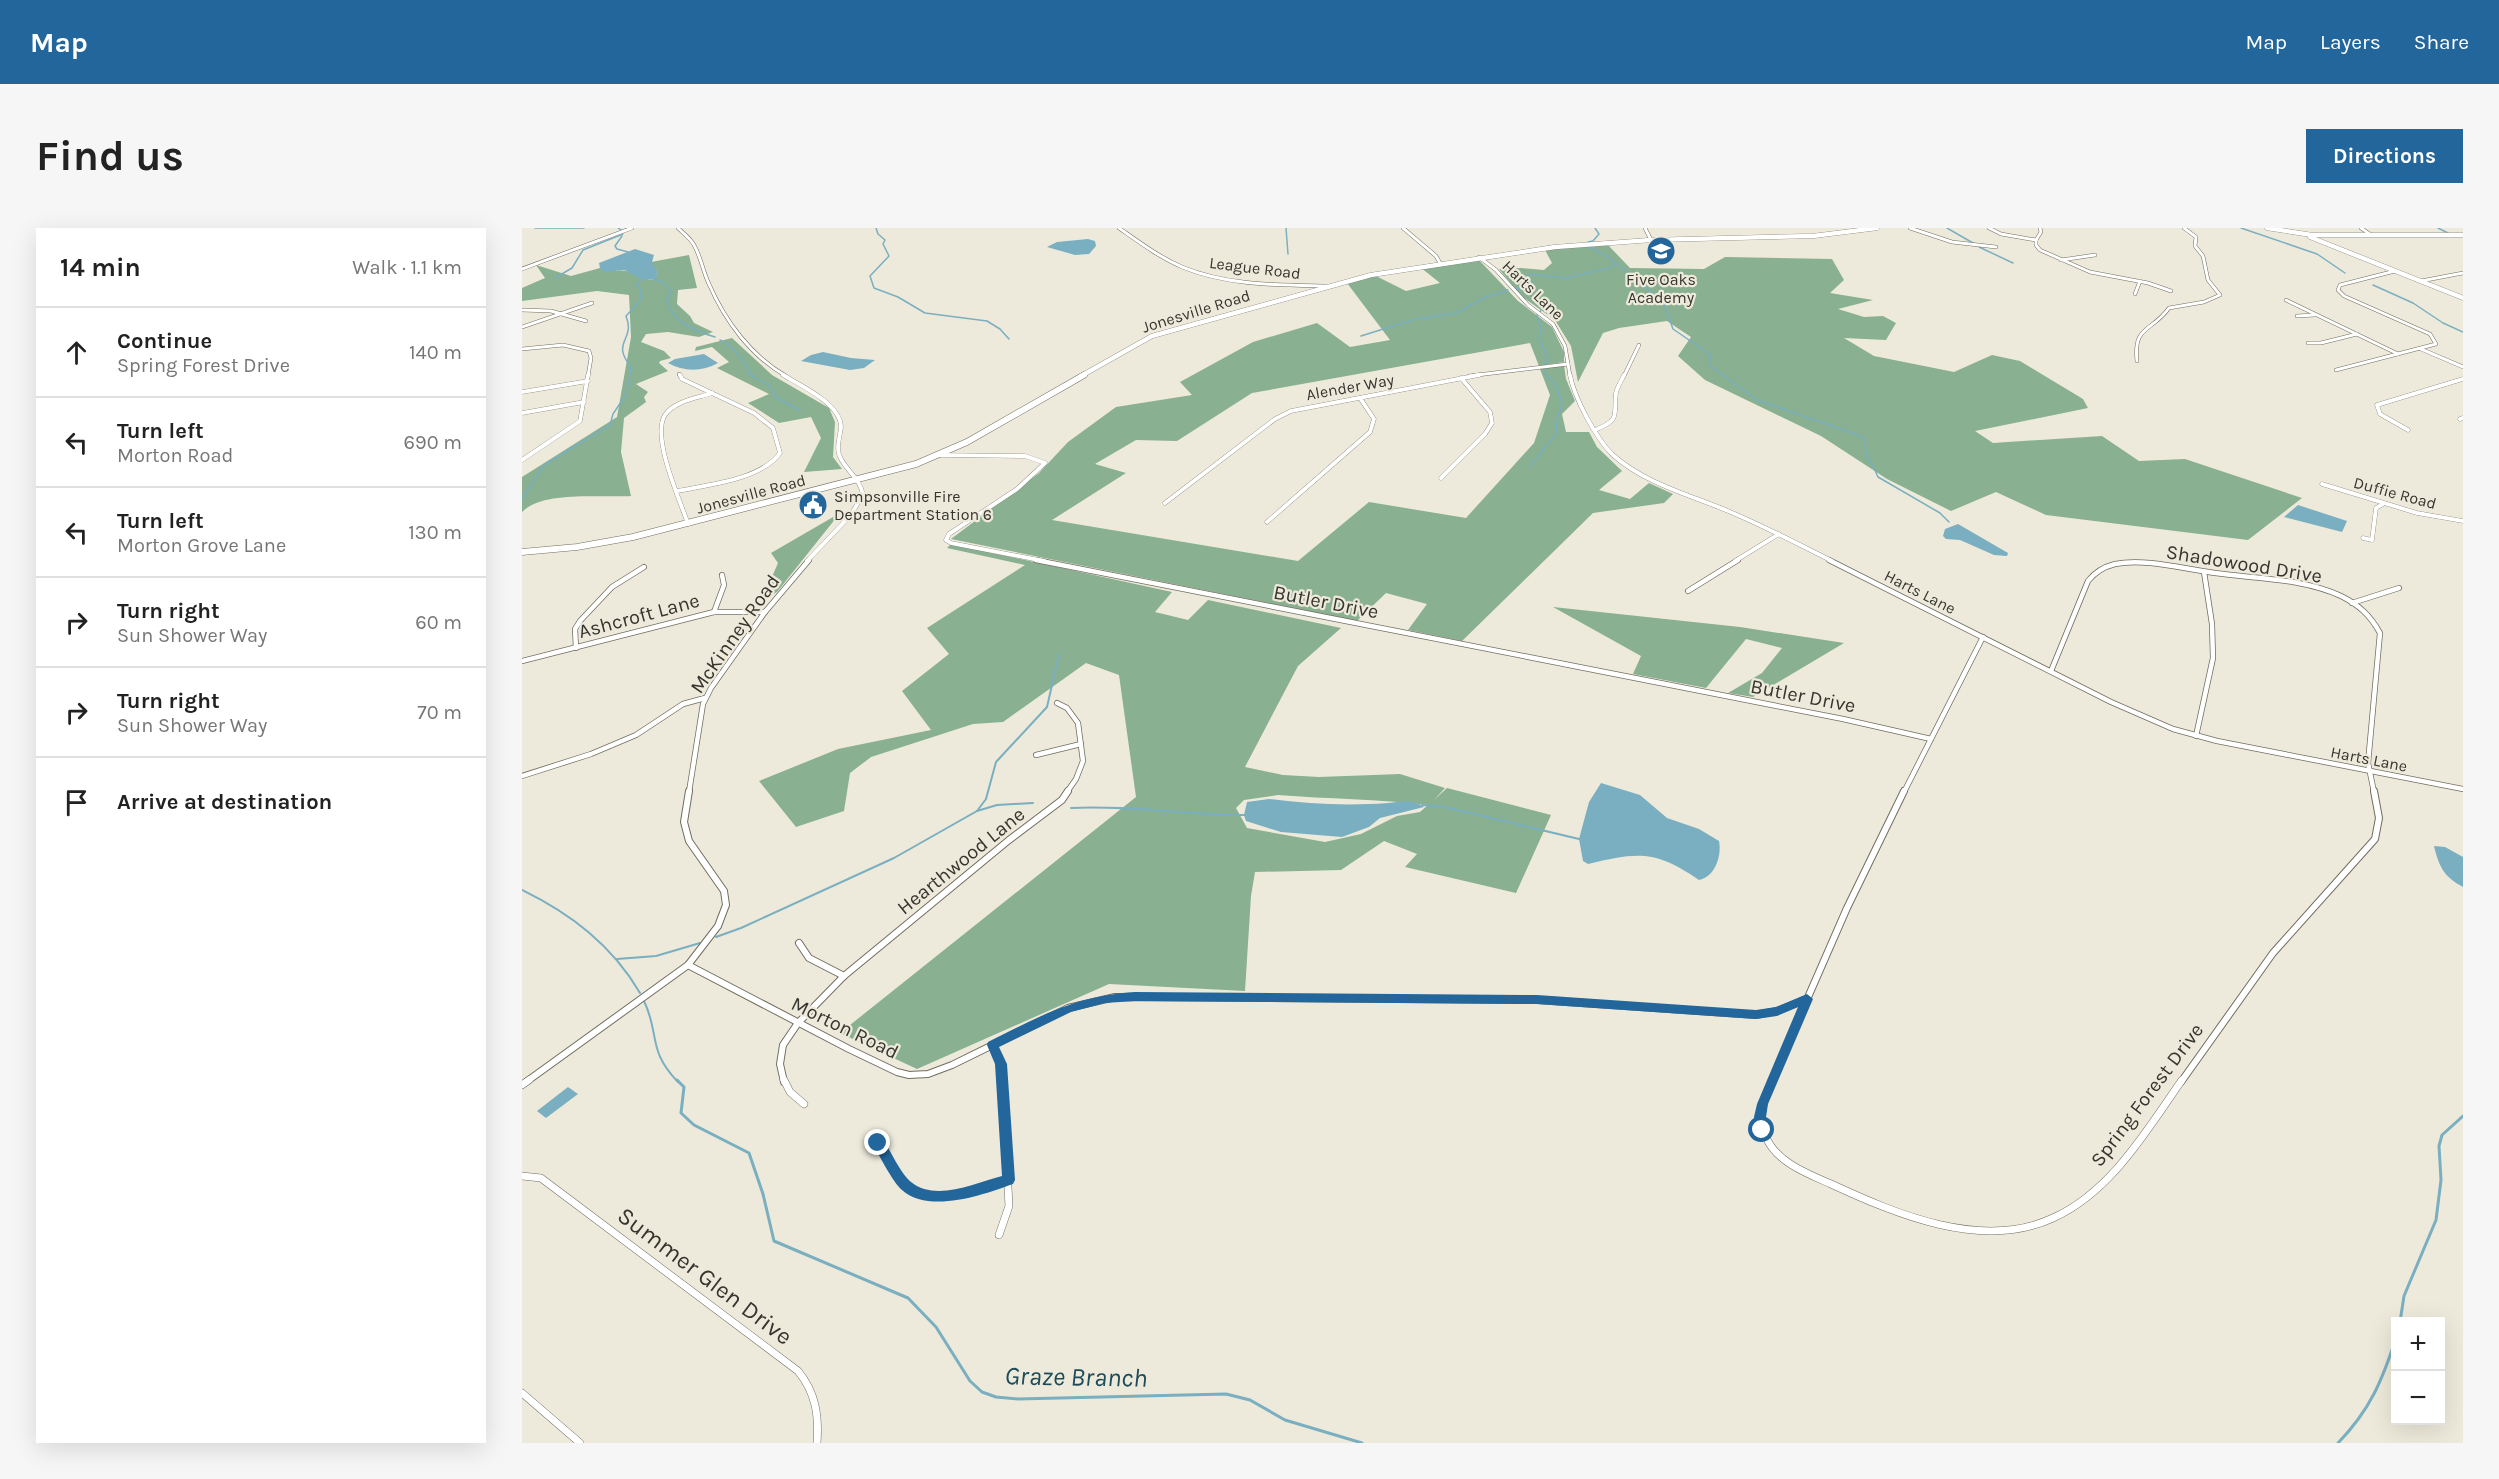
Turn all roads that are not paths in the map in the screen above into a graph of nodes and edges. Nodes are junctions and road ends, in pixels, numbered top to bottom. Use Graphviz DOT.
graph roads {
  1 [pos="632,228"];
  2 [pos="678,228"];
  3 [pos="1119,228"];
  4 [pos="1403,228"];
  5 [pos="1645,228"];
  6 [pos="1877,228"];
  7 [pos="1910,228"];
  8 [pos="1989,228"];
  9 [pos="2040,228"];
  10 [pos="2184,228"];
  11 [pos="2267,228"];
  12 [pos="2361,228"];
  13 [pos="2304,235"];
  14 [pos="2371,235"];
  15 [pos="2463,235"];
  16 [pos="1651,240"];
  17 [pos="2037,240"];
  18 [pos="1996,247"];
  19 [pos="2095,255"];
  20 [pos="1479,257"];
  21 [pos="2059,260"];
  22 [pos="1438,261"];
  23 [pos="522,269"];
  24 [pos="2396,271"];
  25 [pos="2463,273"];
  26 [pos="2140,281"];
  27 [pos="2421,281"];
  28 [pos="1328,286"];
  29 [pos="2171,291"];
  30 [pos="2136,294"];
  31 [pos="2463,298"];
  32 [pos="2286,300"];
  33 [pos="592,303"];
  34 [pos="522,310"];
  35 [pos="563,314"];
  36 [pos="2316,314"];
  37 [pos="2297,316"];
  38 [pos="586,321"];
  39 [pos="522,327"];
  40 [pos="2357,333"];
  41 [pos="2308,343"];
  42 [pos="1639,345"];
  43 [pos="522,349"];
  44 [pos="2421,349"];
  45 [pos="2399,355"];
  46 [pos="2137,361"];
  47 [pos="1568,364"];
  48 [pos="2463,367"];
  49 [pos="2336,370"];
  50 [pos="679,374"];
  51 [pos="1461,378"];
  52 [pos="2463,379"];
  53 [pos="588,381"];
  54 [pos="522,392"];
  55 [pos="712,393"];
  56 [pos="1360,398"];
  57 [pos="584,402"];
  58 [pos="522,414"];
  59 [pos="1595,430"];
  60 [pos="2408,430"];
  61 [pos="940,455"];
  62 [pos="522,460"];
  63 [pos="1441,478"];
  64 [pos="858,480"];
  65 [pos="2322,484"];
  66 [pos="677,491"];
  67 [pos="1165,503"];
  68 [pos="2385,504"];
  69 [pos="2463,521"];
  70 [pos="1267,522"];
  71 [pos="688,524"];
  72 [pos="1779,534"];
  73 [pos="2363,538"];
  74 [pos="522,552"];
  75 [pos="644,567"];
  76 [pos="2204,572"];
  77 [pos="722,575"];
  78 [pos="2398,588"];
  79 [pos="1688,591"];
  80 [pos="2352,603"];
  81 [pos="714,612"];
  82 [pos="765,612"];
  83 [pos="1983,637"];
  84 [pos="576,648"];
  85 [pos="522,661"];
  86 [pos="2051,671"];
  87 [pos="705,698"];
  88 [pos="1057,703"];
  89 [pos="2196,736"];
  90 [pos="1931,739"];
  91 [pos="1082,744"];
  92 [pos="1036,755"];
  93 [pos="2368,771"];
  94 [pos="522,776"];
  95 [pos="2463,789"];
  96 [pos="799,944"];
  97 [pos="688,965"];
  98 [pos="844,976"];
  99 [pos="1807,999"];
  100 [pos="798,1023"];
  101 [pos="992,1045"];
  102 [pos="522,1084"];
  103 [pos="804,1104"];
  104 [pos="878,1143"];
  105 [pos="522,1176"];
  106 [pos="1008,1180"];
  107 [pos="999,1235"];
  108 [pos="522,1393"];
  109 [pos="580,1443"];
  110 [pos="817,1443"];
  1 -- 23 [label="street"];
  2 -- 64 [label="street"];
  3 -- 28 [label="street, League Road"];
  4 -- 22 [label="street"];
  5 -- 16 [label="street"];
  6 -- 16 [label="street, Jonesville Road"];
  7 -- 18 [label="street"];
  8 -- 17 [label="street"];
  9 -- 17 [label="street"];
  10 -- 46 [label="street"];
  11 -- 13 [label="street"];
  12 -- 14 [label="street"];
  13 -- 14 [label="street"];
  13 -- 24 [label="street"];
  14 -- 15 [label="street"];
  16 -- 20 [label="street, Jonesville Road"];
  17 -- 21 [label="street"];
  19 -- 21 [label="street"];
  20 -- 22 [label="street, Jonesville Road"];
  20 -- 47 [label="street, Harts Lane"];
  21 -- 26 [label="street"];
  22 -- 28 [label="street, Jonesville Road"];
  24 -- 27 [label="street"];
  24 -- 44 [label="street"];
  25 -- 27 [label="street"];
  26 -- 29 [label="street"];
  26 -- 30 [label="street"];
  27 -- 31 [label="street"];
  28 -- 61 [label="street, Jonesville Road"];
  32 -- 36 [label="street"];
  33 -- 35 [label="street"];
  34 -- 35 [label="street"];
  35 -- 38 [label="street"];
  35 -- 39 [label="street"];
  36 -- 37 [label="street"];
  36 -- 40 [label="street"];
  40 -- 41 [label="street"];
  40 -- 45 [label="street"];
  42 -- 59 [label="street"];
  43 -- 53 [label="street"];
  44 -- 45 [label="street"];
  44 -- 48 [label="street"];
  45 -- 49 [label="street"];
  47 -- 51 [label="street, Alender Way"];
  47 -- 59 [label="street, Harts Lane"];
  50 -- 55 [label="street"];
  51 -- 56 [label="street, Alender Way"];
  51 -- 63 [label="street"];
  52 -- 60 [label="street"];
  53 -- 54 [label="street"];
  53 -- 57 [label="street"];
  55 -- 66 [label="street"];
  55 -- 66 [label="street"];
  56 -- 67 [label="street, Alender Way"];
  56 -- 70 [label="street"];
  57 -- 58 [label="street"];
  57 -- 62 [label="street"];
  59 -- 72 [label="street, Harts Lane"];
  61 -- 64 [label="street, Jonesville Road"];
  61 -- 90 [label="street, Butler Drive"];
  64 -- 71 [label="street, Jonesville Road"];
  64 -- 82 [label="street, McKinney Road"];
  65 -- 68 [label="street, Duffie Road"];
  66 -- 71 [label="street"];
  68 -- 69 [label="street, Duffie Road"];
  68 -- 73 [label="street"];
  71 -- 74 [label="street, Jonesville Road"];
  72 -- 79 [label="street"];
  72 -- 83 [label="street, Harts Lane"];
  75 -- 84 [label="street"];
  76 -- 80 [label="street, Shadowood Drive"];
  76 -- 86 [label="street, Shadowood Drive"];
  76 -- 89 [label="street"];
  77 -- 81 [label="street"];
  78 -- 80 [label="street"];
  80 -- 93 [label="street, Shadowood Drive"];
  81 -- 82 [label="street, Ashcroft Lane"];
  81 -- 84 [label="street, Ashcroft Lane"];
  82 -- 87 [label="street, McKinney Road"];
  83 -- 86 [label="street, Harts Lane"];
  83 -- 90 [label="street, Spring Forest Drive"];
  84 -- 85 [label="street, Ashcroft Lane"];
  86 -- 89 [label="street, Harts Lane"];
  87 -- 94 [label="street"];
  87 -- 97 [label="street, McKinney Road"];
  88 -- 91 [label="street, Hearthwood Lane"];
  89 -- 93 [label="street, Harts Lane"];
  90 -- 99 [label="street, Spring Forest Drive"];
  91 -- 92 [label="street"];
  91 -- 98 [label="street, Hearthwood Lane"];
  93 -- 95 [label="street, Harts Lane"];
  93 -- 99 [label="street, Spring Forest Drive"];
  96 -- 98 [label="street"];
  97 -- 100 [label="street, Morton Road"];
  97 -- 102 [label="street, McKinney Road"];
  98 -- 100 [label="street, Hearthwood Lane"];
  99 -- 101 [label="street, Morton Road"];
  100 -- 101 [label="street, Morton Road"];
  100 -- 103 [label="street, Hearthwood Lane"];
  101 -- 106 [label="street"];
  104 -- 106 [label="street"];
  105 -- 110 [label="street, Summer Glen Drive"];
  106 -- 107 [label="street"];
  108 -- 109 [label="street"];
}
